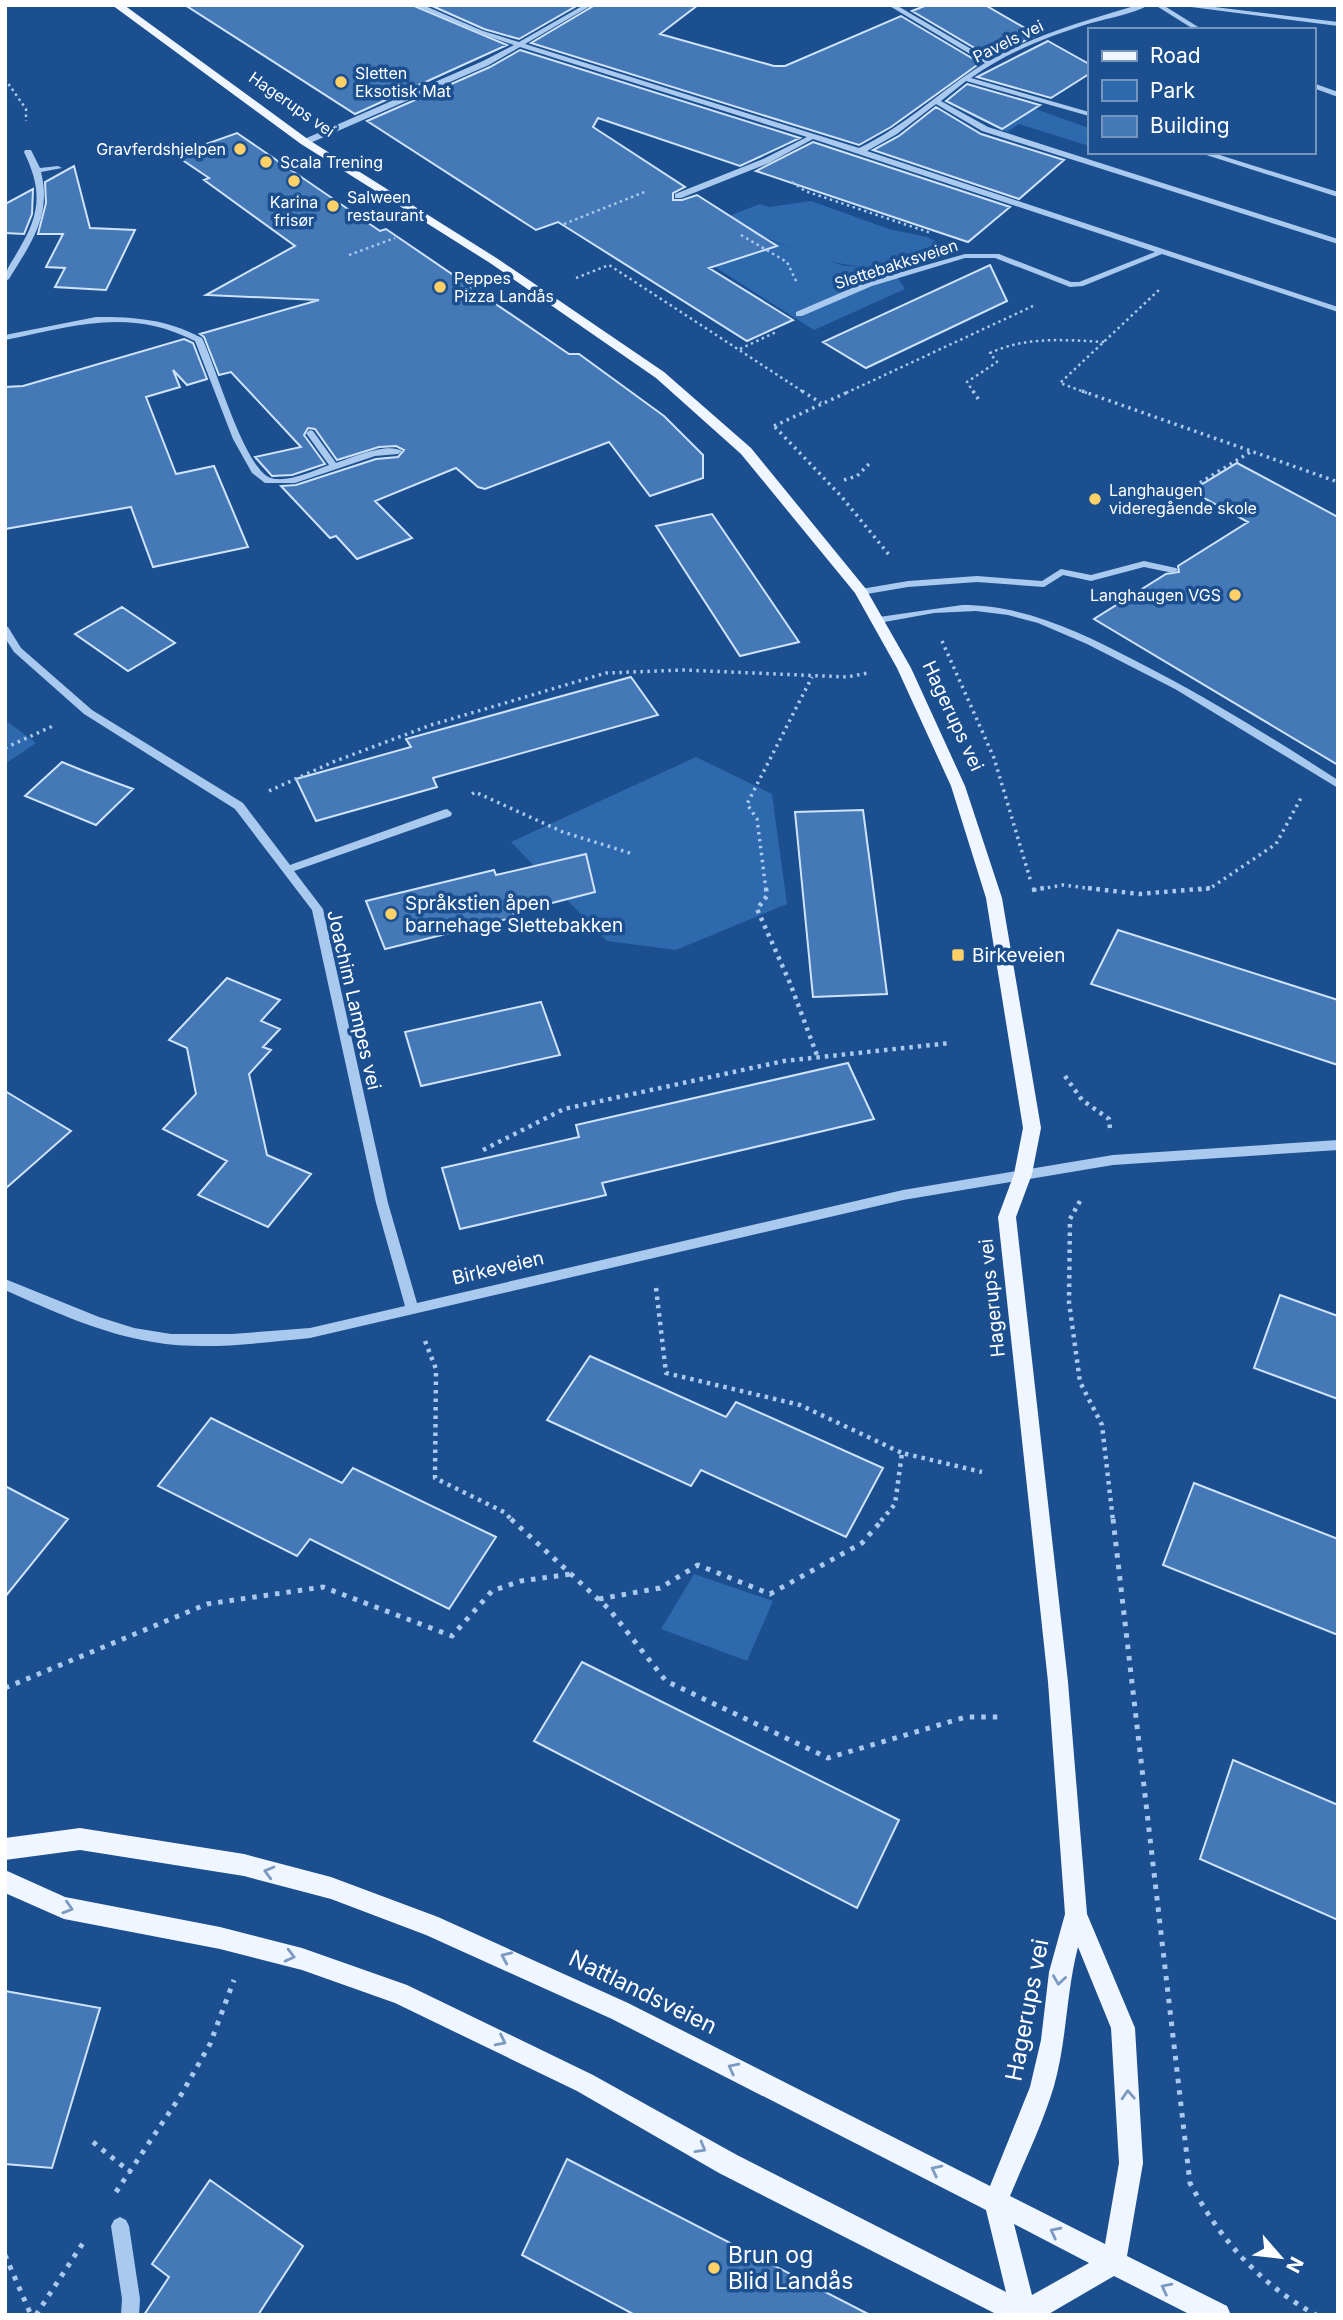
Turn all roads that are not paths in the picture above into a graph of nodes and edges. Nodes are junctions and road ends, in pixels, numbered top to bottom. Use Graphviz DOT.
graph roads {
  1 [pos="117,5"];
  2 [pos="417,5"];
  3 [pos="589,5"];
  4 [pos="891,5"];
  5 [pos="1146,5"];
  6 [pos="1158,5"];
  7 [pos="1179,5"];
  8 [pos="1338,24"];
  9 [pos="1197,28"];
  10 [pos="522,44"];
  11 [pos="989,62"];
  12 [pos="966,79"];
  13 [pos="1315,86"];
  14 [pos="1338,95"];
  15 [pos="936,101"];
  16 [pos="1088,114"];
  17 [pos="810,138"];
  18 [pos="305,142"];
  19 [pos="860,151"];
  20 [pos="27,152"];
  21 [pos="1207,154"];
  22 [pos="58,168"];
  23 [pos="39,170"];
  24 [pos="1338,195"];
  25 [pos="678,196"];
  26 [pos="1338,242"];
  27 [pos="1161,252"];
  28 [pos="5,279"];
  29 [pos="1338,310"];
  30 [pos="799,314"];
  31 [pos="5,338"];
  32 [pos="310,433"];
  33 [pos="237,439"];
  34 [pos="398,451"];
  35 [pos="334,465"];
  36 [pos="1173,570"];
  37 [pos="861,592"];
  38 [pos="879,620"];
  39 [pos="5,628"];
  40 [pos="1338,785"];
  41 [pos="447,813"];
  42 [pos="287,870"];
  43 [pos="1338,1145"];
  44 [pos="1023,1174"];
  45 [pos="5,1284"];
  46 [pos="412,1308"];
  47 [pos="5,1849"];
  48 [pos="5,1881"];
  49 [pos="1076,1914"];
  50 [pos="996,2201"];
  51 [pos="120,2226"];
  52 [pos="1114,2262"];
  53 [pos="130,2315"];
  54 [pos="1024,2315"];
  55 [pos="1218,2315"];
  1 -- 18 [label="main road, Hagerups vei"];
  2 -- 10 [label="street"];
  3 -- 10 [label="street"];
  4 -- 11 [label="street"];
  5 -- 11 [label="street, Pavels vei"];
  6 -- 9 [label="street"];
  7 -- 8 [label="street"];
  10 -- 17 [label="street"];
  10 -- 18 [label="street"];
  11 -- 12 [label="street, Pavels vei"];
  12 -- 15 [label="street, Pavels vei"];
  12 -- 16 [label="street"];
  13 -- 14 [label="street"];
  15 -- 19 [label="street, Pavels vei"];
  15 -- 26 [label="street"];
  17 -- 19 [label="street"];
  17 -- 25 [label="street"];
  18 -- 37 [label="main road, Hagerups vei"];
  19 -- 27 [label="street"];
  20 -- 23 [label="street"];
  21 -- 24 [label="street"];
  22 -- 23 [label="street"];
  23 -- 28 [label="street"];
  27 -- 29 [label="street"];
  27 -- 30 [label="street, Slettebakksveien"];
  31 -- 33 [label="street"];
  32 -- 35 [label="street"];
  33 -- 35 [label="street"];
  34 -- 35 [label="street"];
  36 -- 37 [label="street"];
  37 -- 38 [label="main road, Hagerups vei"];
  38 -- 40 [label="street"];
  38 -- 44 [label="main road, Hagerups vei"];
  39 -- 42 [label="street, Joachim Lampes vei"];
  41 -- 42 [label="street"];
  42 -- 46 [label="street, Joachim Lampes vei"];
  43 -- 44 [label="street, Birkeveien"];
  44 -- 46 [label="street, Birkeveien"];
  44 -- 49 [label="main road, Hagerups vei"];
  45 -- 46 [label="street, Birkeveien"];
  50 -- 47 [label="main road, Nattlandsveien, one-way"];
  48 -- 54 [label="main road, one-way"];
  49 -- 50 [label="main road, Hagerups vei, one-way"];
  52 -- 49 [label="main road, Hagerups vei, one-way"];
  52 -- 50 [label="main road, Nattlandsveien, one-way"];
  50 -- 54 [label="main road"];
  51 -- 53 [label="street"];
  52 -- 54 [label="main road"];
  55 -- 52 [label="main road, Nattlandsveien, one-way"];
}
